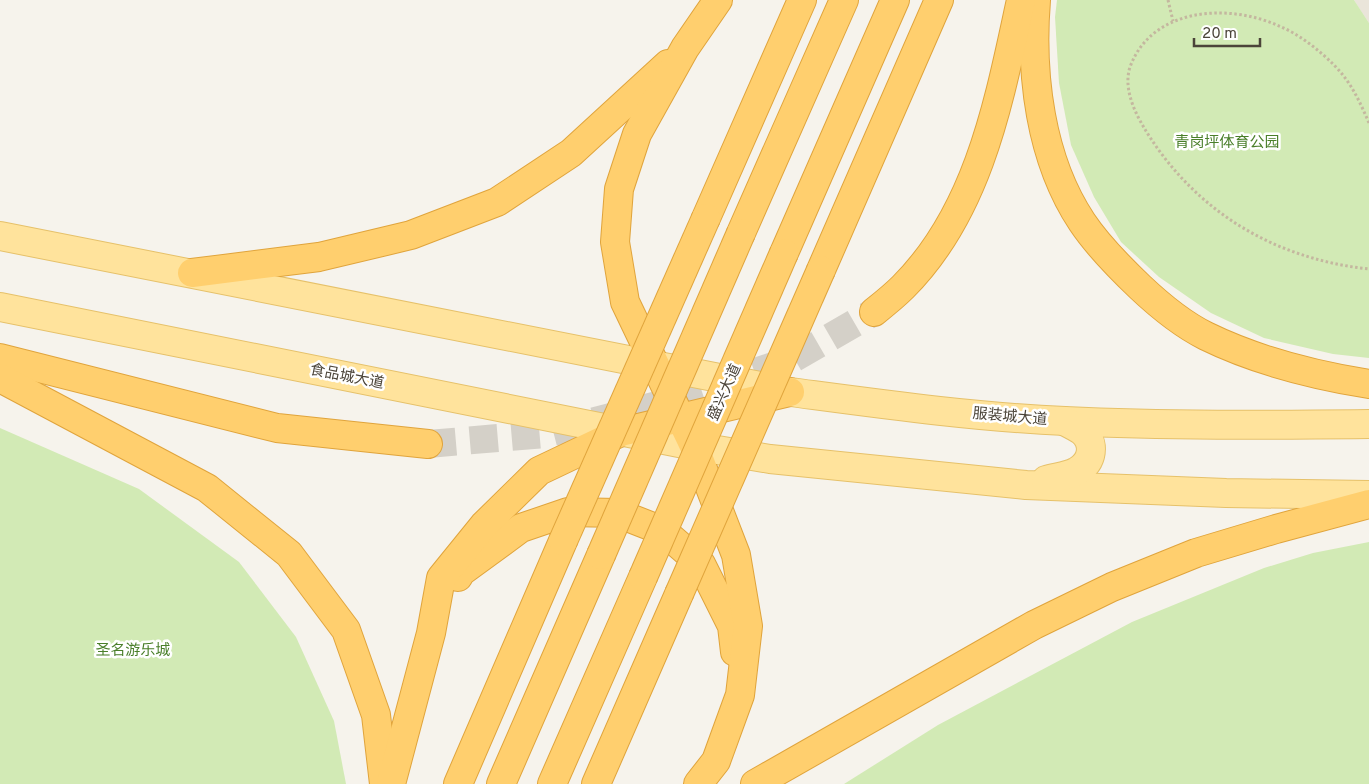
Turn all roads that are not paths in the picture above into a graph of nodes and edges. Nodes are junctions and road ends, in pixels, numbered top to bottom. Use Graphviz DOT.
graph roads {
  1 [pos="718,0"];
  2 [pos="802,0"];
  3 [pos="844,0"];
  4 [pos="895,0"];
  5 [pos="939,0"];
  6 [pos="1021,0"];
  7 [pos="1036,0"];
  8 [pos="685,48"];
  9 [pos="0,236"];
  10 [pos="192,273"];
  11 [pos="0,307"];
  12 [pos="874,312"];
  13 [pos="0,358"];
  14 [pos="655,365"];
  15 [pos="0,378"];
  16 [pos="1369,384"];
  17 [pos="790,392"];
  18 [pos="680,418"];
  19 [pos="1064,421"];
  20 [pos="1369,424"];
  21 [pos="621,432"];
  22 [pos="428,444"];
  23 [pos="694,446"];
  24 [pos="1026,485"];
  25 [pos="1369,495"];
  26 [pos="1369,504"];
  27 [pos="431,633"];
  28 [pos="740,695"];
  29 [pos="384,784"];
  30 [pos="391,784"];
  31 [pos="458,784"];
  32 [pos="501,784"];
  33 [pos="552,784"];
  34 [pos="596,784"];
  35 [pos="698,784"];
  36 [pos="755,784"];
  1 -- 8 [label="highway"];
  2 -- 31 [label="highway, bridge"];
  3 -- 32 [label="highway, bridge"];
  4 -- 33 [label="highway, 盛兴大道, bridge"];
  5 -- 34 [label="highway, bridge"];
  6 -- 12 [label="highway"];
  7 -- 16 [label="highway"];
  8 -- 10 [label="highway"];
  8 -- 14 [label="highway"];
  9 -- 10 [label="main road"];
  10 -- 14 [label="main road"];
  11 -- 21 [label="main road, 食品城大道"];
  13 -- 22 [label="highway"];
  14 -- 17 [label="main road, 服装城大道"];
  14 -- 18 [label="highway"];
  15 -- 29 [label="highway"];
  17 -- 18 [label="highway"];
  17 -- 19 [label="main road, 服装城大道"];
  18 -- 21 [label="highway"];
  18 -- 23 [label="highway"];
  19 -- 20 [label="main road, 服装城大道"];
  19 -- 24 [label="main road"];
  21 -- 23 [label="main road, 食品城大道"];
  21 -- 27 [label="highway"];
  23 -- 24 [label="main road"];
  23 -- 28 [label="highway"];
  24 -- 25 [label="main road"];
  26 -- 36 [label="highway"];
  27 -- 28 [label="highway"];
  27 -- 30 [label="highway"];
  28 -- 35 [label="highway"];
}
